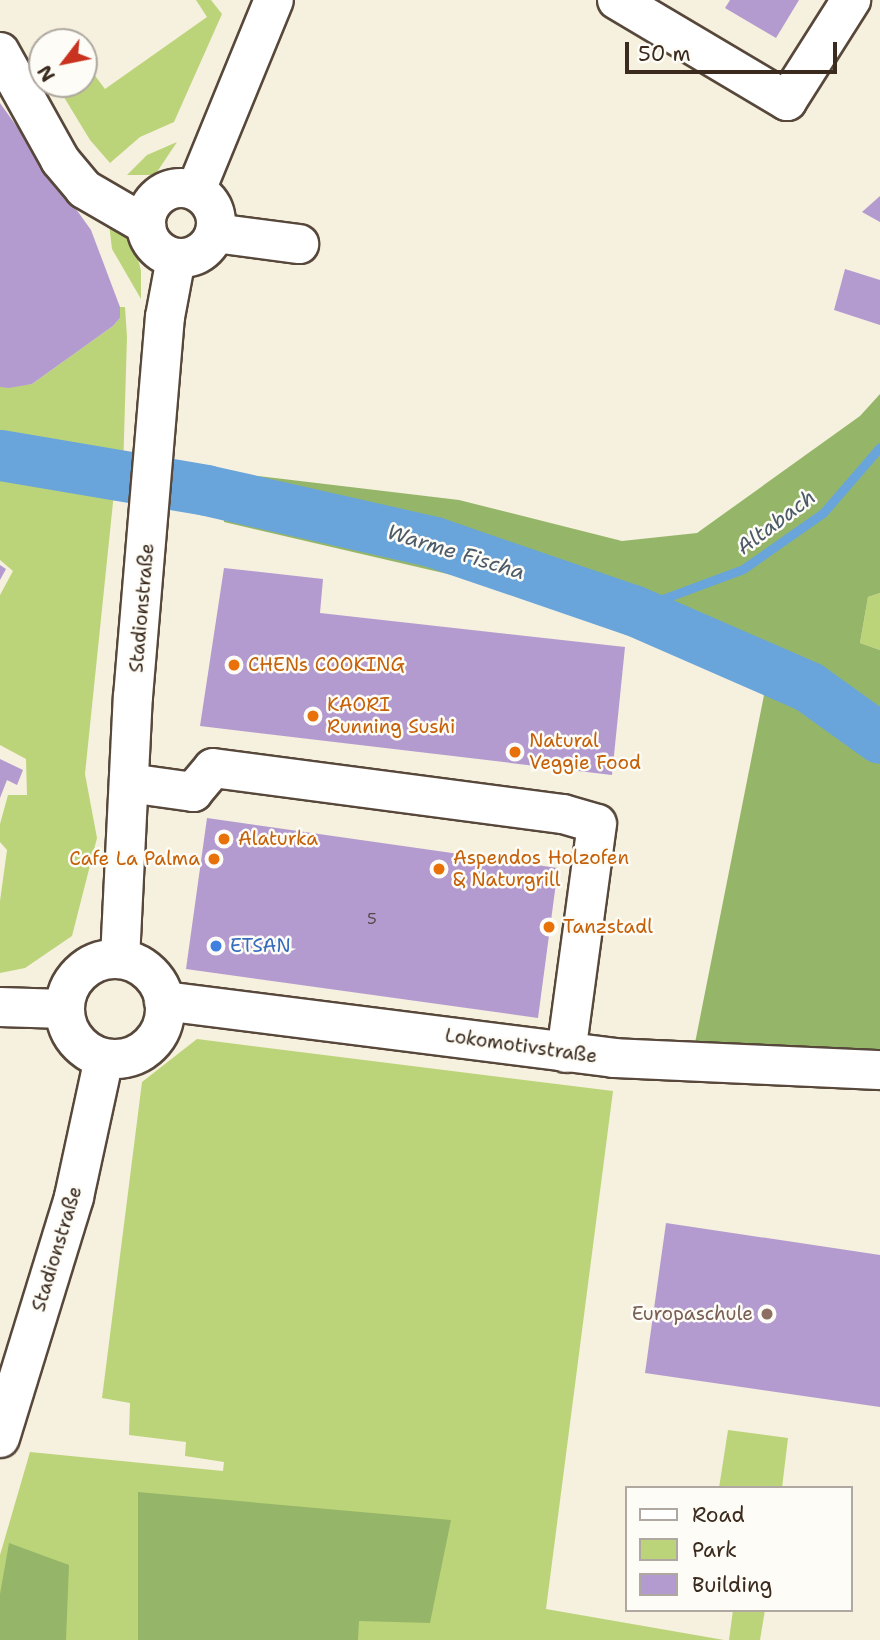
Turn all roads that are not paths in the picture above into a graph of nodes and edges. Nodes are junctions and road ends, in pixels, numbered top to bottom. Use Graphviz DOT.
graph roads {
  1 [pos="274,0"];
  2 [pos="617,0"];
  3 [pos="851,0"];
  4 [pos="0,52"];
  5 [pos="196,190"];
  6 [pos="151,211"];
  7 [pos="215,233"];
  8 [pos="299,244"];
  9 [pos="176,258"];
  10 [pos="129,783"];
  11 [pos="120,959"];
  12 [pos="164,1001"];
  13 [pos="0,1007"];
  14 [pos="64,1009"];
  15 [pos="566,1053"];
  16 [pos="104,1058"];
  17 [pos="880,1070"];
  18 [pos="0,1438"];
  1 -- 5 [label="street"];
  2 -- 3 [label="street"];
  4 -- 6 [label="street"];
  5 -- 6 [label="street"];
  5 -- 7 [label="street"];
  6 -- 9 [label="street"];
  7 -- 8 [label="street"];
  7 -- 9 [label="street"];
  9 -- 10 [label="street, Stadionstraße"];
  10 -- 11 [label="street, Stadionstraße"];
  10 -- 15 [label="street"];
  11 -- 12 [label="street"];
  11 -- 14 [label="street"];
  12 -- 15 [label="street, Lokomotivstraße"];
  12 -- 16 [label="street"];
  13 -- 14 [label="street"];
  14 -- 16 [label="street"];
  15 -- 17 [label="street, Lokomotivstraße"];
  16 -- 18 [label="street, Stadionstraße"];
}
